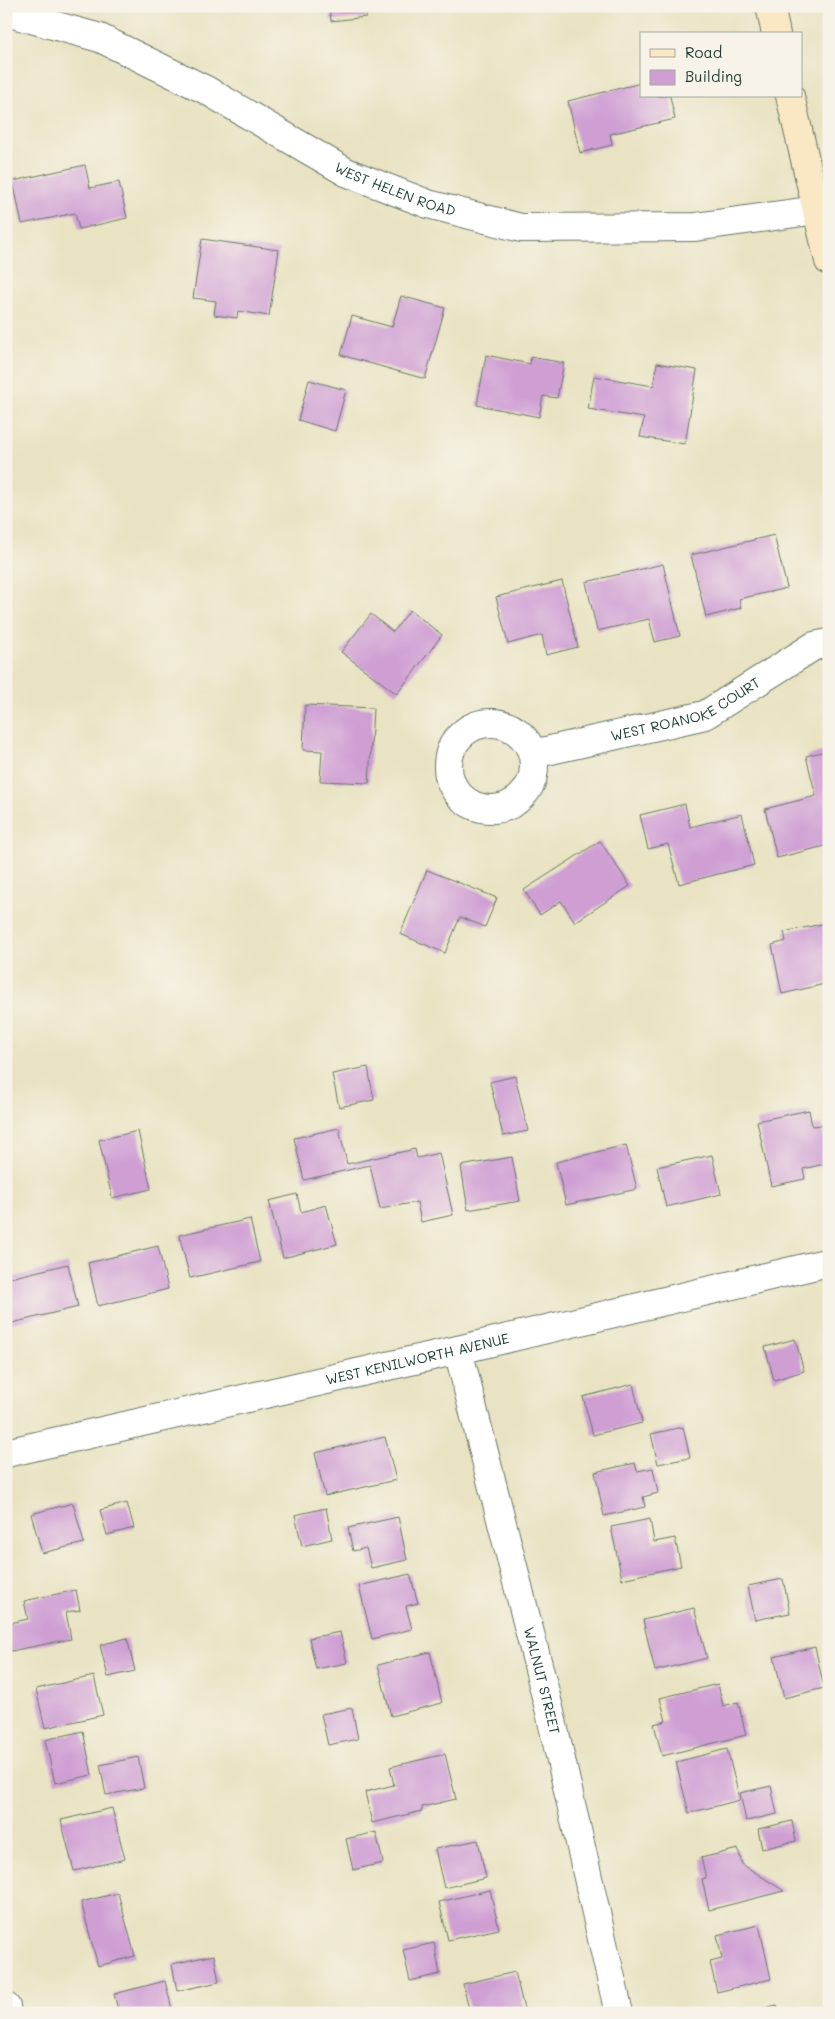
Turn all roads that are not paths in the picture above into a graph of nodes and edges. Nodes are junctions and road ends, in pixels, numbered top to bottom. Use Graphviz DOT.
graph roads {
  1 [pos="770,6"];
  2 [pos="6,12"];
  3 [pos="776,32"];
  4 [pos="790,98"];
  5 [pos="817,210"];
  6 [pos="829,261"];
  7 [pos="829,643"];
  8 [pos="533,754"];
  9 [pos="829,1262"];
  10 [pos="458,1350"];
  11 [pos="6,1453"];
  12 [pos="6,2007"];
  13 [pos="8,2013"];
  14 [pos="619,2013"];
  1 -- 3 [label="main road"];
  2 -- 5 [label="street, WEST HELEN ROAD"];
  4 -- 5 [label="main road"];
  5 -- 6 [label="main road"];
  7 -- 8 [label="street, WEST ROANOKE COURT"];
  9 -- 10 [label="street, WEST KENILWORTH AVENUE"];
  10 -- 11 [label="street, WEST KENILWORTH AVENUE"];
  10 -- 14 [label="street, WALNUT STREET"];
  12 -- 13 [label="street"];
}
